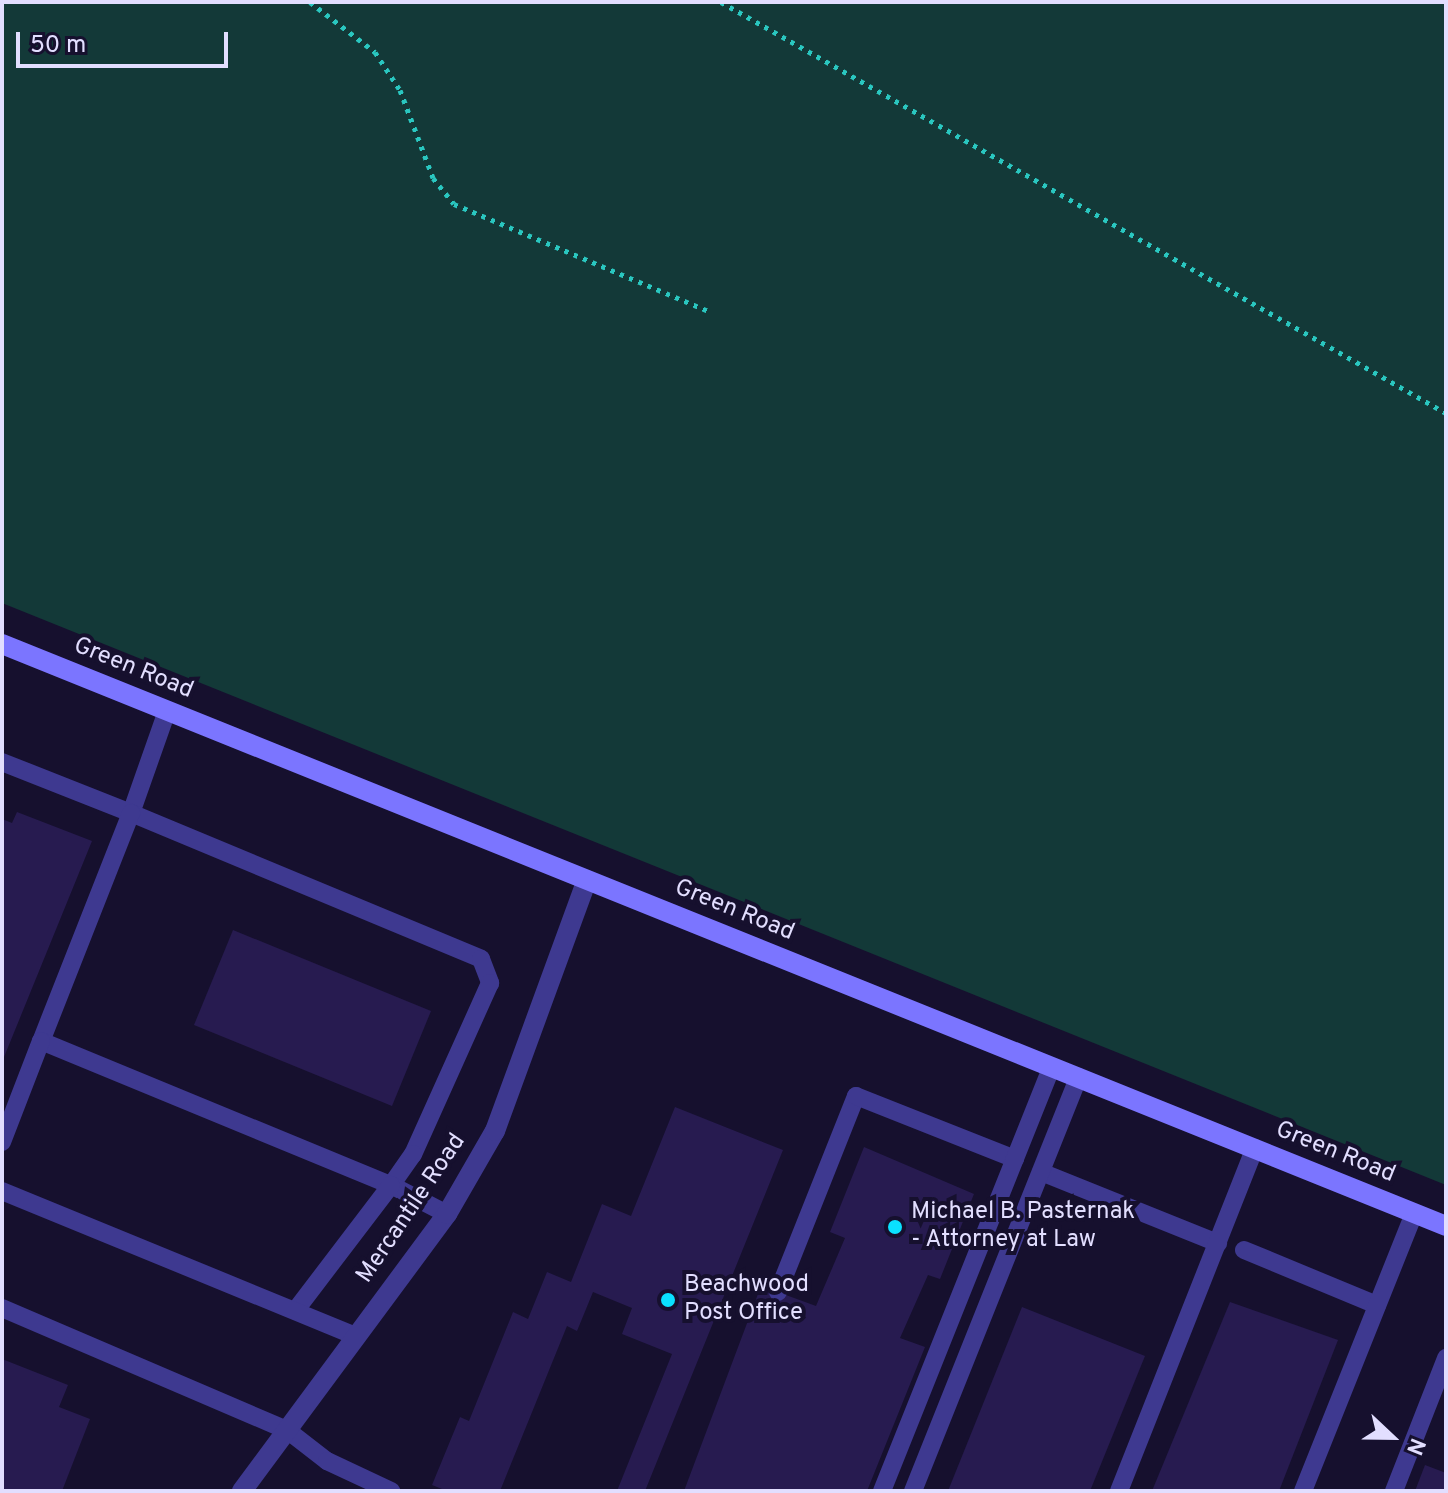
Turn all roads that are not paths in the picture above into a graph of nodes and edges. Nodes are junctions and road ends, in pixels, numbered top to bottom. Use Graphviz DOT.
graph roads {
  1 [pos="2,644"];
  2 [pos="167,711"];
  3 [pos="2,762"];
  4 [pos="131,813"];
  5 [pos="587,880"];
  6 [pos="41,1041"];
  7 [pos="1052,1067"];
  8 [pos="1079,1077"];
  9 [pos="2,1142"];
  10 [pos="1255,1148"];
  11 [pos="1015,1159"];
  12 [pos="1041,1172"];
  13 [pos="391,1185"];
  14 [pos="2,1191"];
  15 [pos="1414,1213"];
  16 [pos="447,1214"];
  17 [pos="1446,1226"];
  18 [pos="1218,1243"];
  19 [pos="1244,1250"];
  20 [pos="778,1292"];
  21 [pos="1377,1305"];
  22 [pos="2,1308"];
  23 [pos="295,1311"];
  24 [pos="356,1336"];
  25 [pos="1446,1358"];
  26 [pos="287,1430"];
  27 [pos="249,1488"];
  28 [pos="391,1491"];
  29 [pos="882,1491"];
  30 [pos="913,1491"];
  31 [pos="1119,1491"];
  32 [pos="1303,1491"];
  33 [pos="1394,1491"];
  1 -- 2 [label="main road, Green Road"];
  2 -- 4 [label="lane"];
  2 -- 5 [label="main road, Green Road"];
  3 -- 4 [label="lane"];
  4 -- 6 [label="lane"];
  4 -- 13 [label="lane"];
  5 -- 7 [label="main road, Green Road"];
  5 -- 16 [label="street, Mercantile Road"];
  6 -- 9 [label="lane"];
  6 -- 13 [label="lane"];
  7 -- 8 [label="main road, Green Road"];
  7 -- 11 [label="lane"];
  8 -- 10 [label="main road, Green Road"];
  8 -- 12 [label="lane"];
  10 -- 15 [label="main road, Green Road"];
  10 -- 18 [label="lane"];
  11 -- 20 [label="lane"];
  11 -- 29 [label="lane"];
  12 -- 18 [label="lane"];
  12 -- 30 [label="lane"];
  13 -- 16 [label="lane"];
  13 -- 23 [label="lane"];
  14 -- 23 [label="lane"];
  15 -- 17 [label="main road, Green Road"];
  15 -- 21 [label="lane"];
  16 -- 24 [label="street, Mercantile Road"];
  18 -- 31 [label="lane"];
  19 -- 21 [label="lane"];
  21 -- 32 [label="lane"];
  22 -- 26 [label="lane"];
  23 -- 24 [label="lane"];
  24 -- 26 [label="street, Mercantile Road"];
  25 -- 33 [label="lane"];
  26 -- 27 [label="street, Mercantile Road"];
  26 -- 28 [label="lane"];
}
